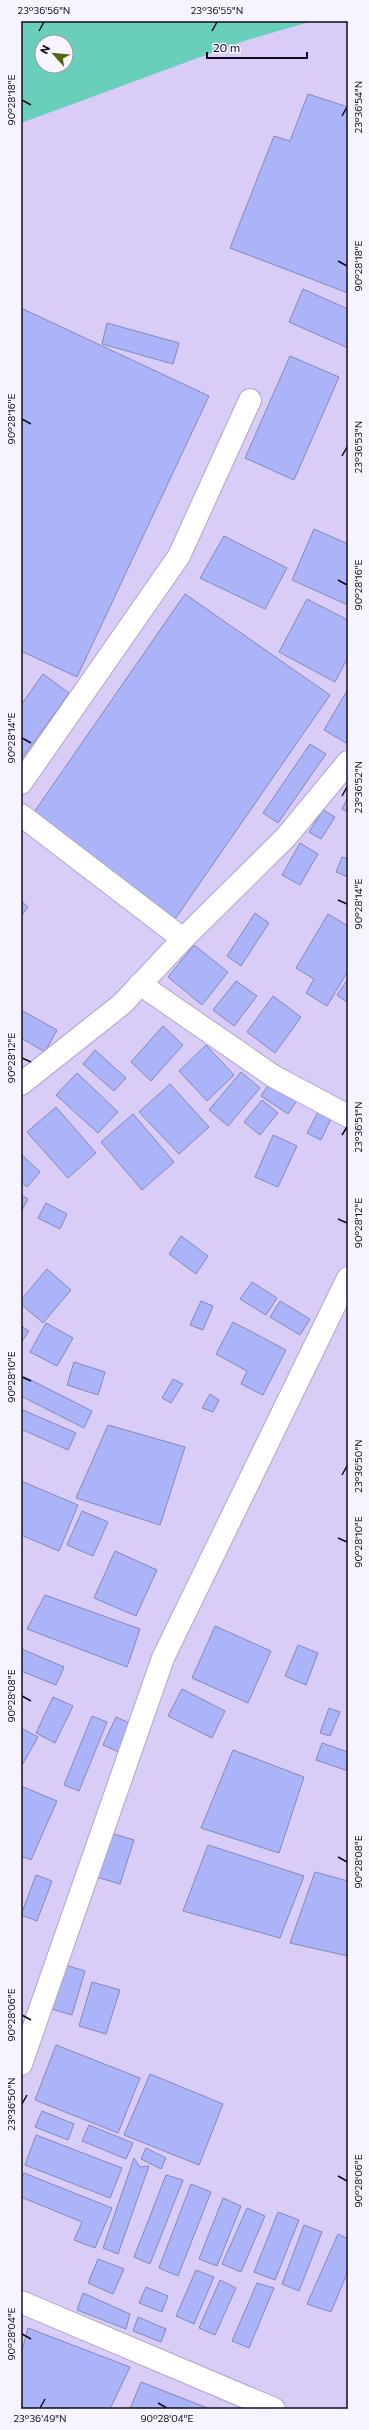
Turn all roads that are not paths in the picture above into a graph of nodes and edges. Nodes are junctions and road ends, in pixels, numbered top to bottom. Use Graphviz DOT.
graph roads {
  1 [pos="250,400"];
  2 [pos="348,762"];
  3 [pos="21,783"];
  4 [pos="21,815"];
  5 [pos="183,939"];
  6 [pos="140,984"];
  7 [pos="21,1084"];
  8 [pos="348,1116"];
  9 [pos="348,1278"];
  10 [pos="21,2064"];
  11 [pos="21,2302"];
  12 [pos="274,2409"];
  1 -- 3 [label="street"];
  2 -- 5 [label="street"];
  4 -- 5 [label="street"];
  5 -- 6 [label="street"];
  6 -- 7 [label="street"];
  6 -- 8 [label="street"];
  9 -- 10 [label="street"];
  11 -- 12 [label="street"];
}
